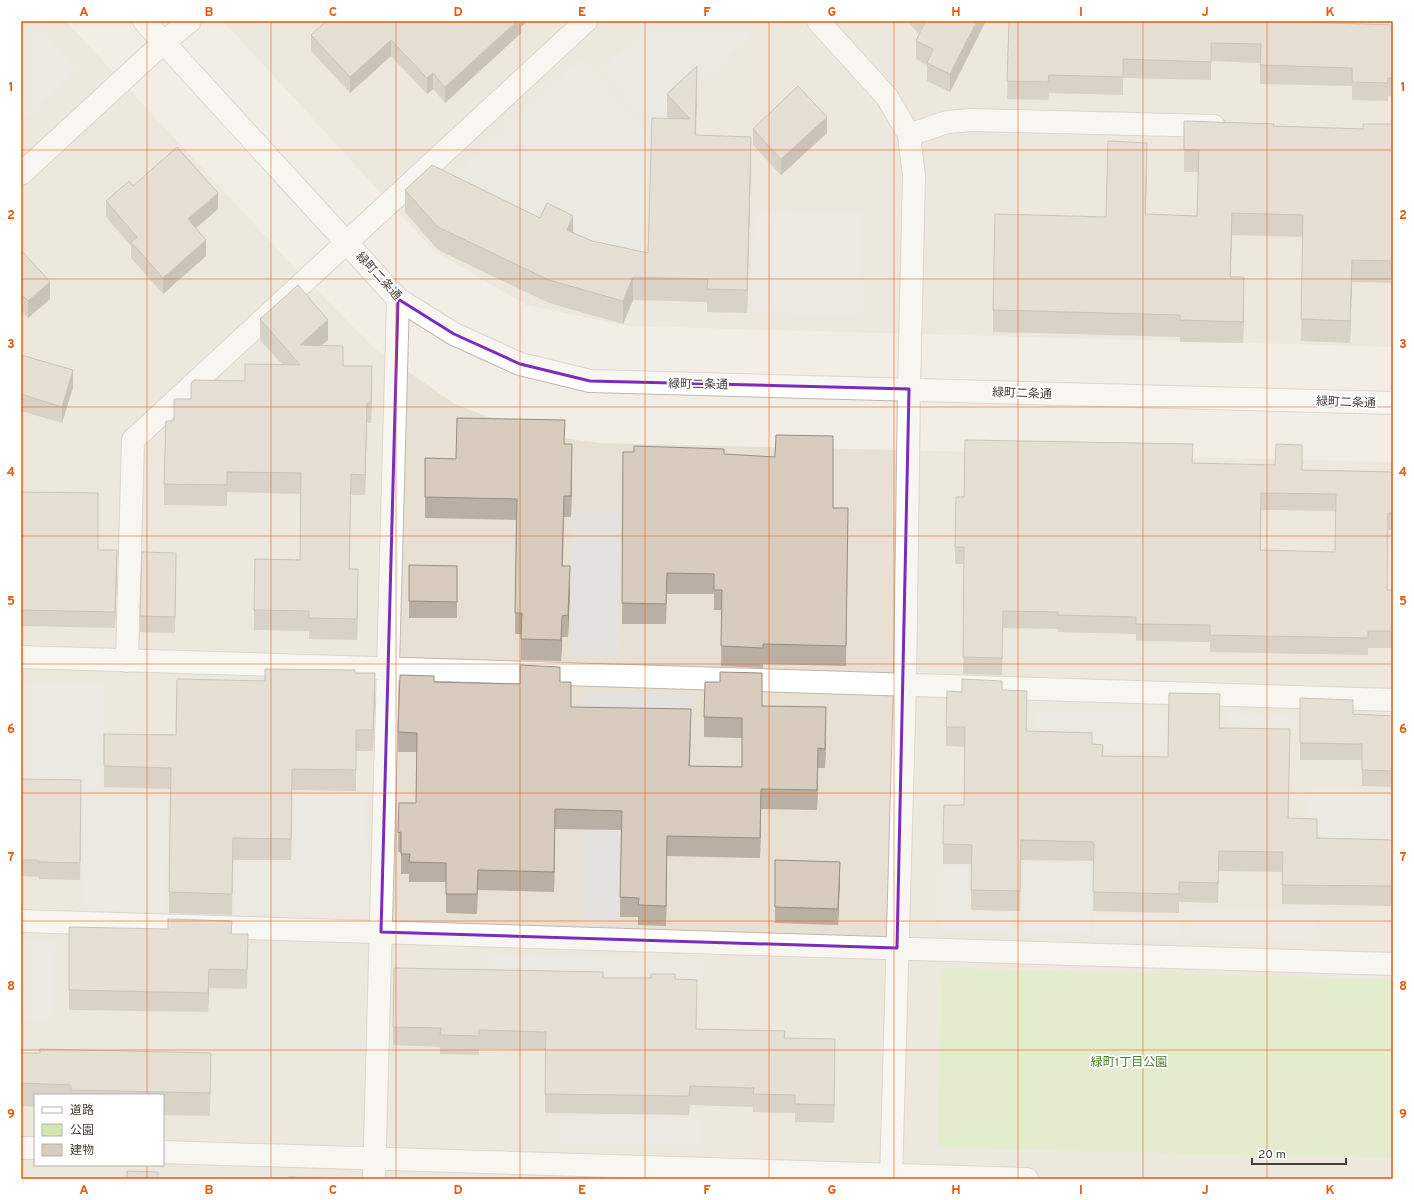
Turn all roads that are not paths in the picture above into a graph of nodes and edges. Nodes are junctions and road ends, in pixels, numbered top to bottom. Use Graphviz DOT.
graph roads {
  1 [pos="144,21"];
  2 [pos="190,21"];
  3 [pos="586,21"];
  4 [pos="818,21"];
  5 [pos="164,42"];
  6 [pos="1234,127"];
  7 [pos="909,135"];
  8 [pos="21,174"];
  9 [pos="347,242"];
  10 [pos="398,298"];
  11 [pos="909,389"];
  12 [pos="1393,403"];
  13 [pos="21,657"];
  14 [pos="127,660"];
  15 [pos="388,669"];
  16 [pos="905,685"];
  17 [pos="1393,700"];
  18 [pos="21,921"];
  19 [pos="381,932"];
  20 [pos="897,948"];
  21 [pos="1393,964"];
  22 [pos="21,1148"];
  23 [pos="34,1148"];
  24 [pos="164,1152"];
  25 [pos="374,1169"];
  26 [pos="891,1177"];
  27 [pos="1027,1179"];
  1 -- 5 [label="street, 緑町二条通"];
  2 -- 5 [label="street"];
  3 -- 9 [label="street"];
  4 -- 7 [label="street"];
  5 -- 8 [label="street"];
  5 -- 9 [label="street, 緑町二条通"];
  6 -- 7 [label="street"];
  7 -- 11 [label="street"];
  9 -- 10 [label="street, 緑町二条通"];
  9 -- 14 [label="street"];
  10 -- 11 [label="street, 緑町二条通"];
  10 -- 15 [label="street"];
  11 -- 12 [label="street, 緑町二条通"];
  11 -- 16 [label="street"];
  13 -- 14 [label="street"];
  14 -- 15 [label="street"];
  15 -- 16 [label="street"];
  15 -- 19 [label="street"];
  16 -- 17 [label="street"];
  16 -- 20 [label="street"];
  18 -- 19 [label="street"];
  19 -- 20 [label="street"];
  19 -- 25 [label="street"];
  20 -- 21 [label="street"];
  20 -- 26 [label="street"];
  22 -- 23 [label="street"];
  24 -- 25 [label="street"];
  25 -- 26 [label="street"];
  26 -- 27 [label="street"];
}
